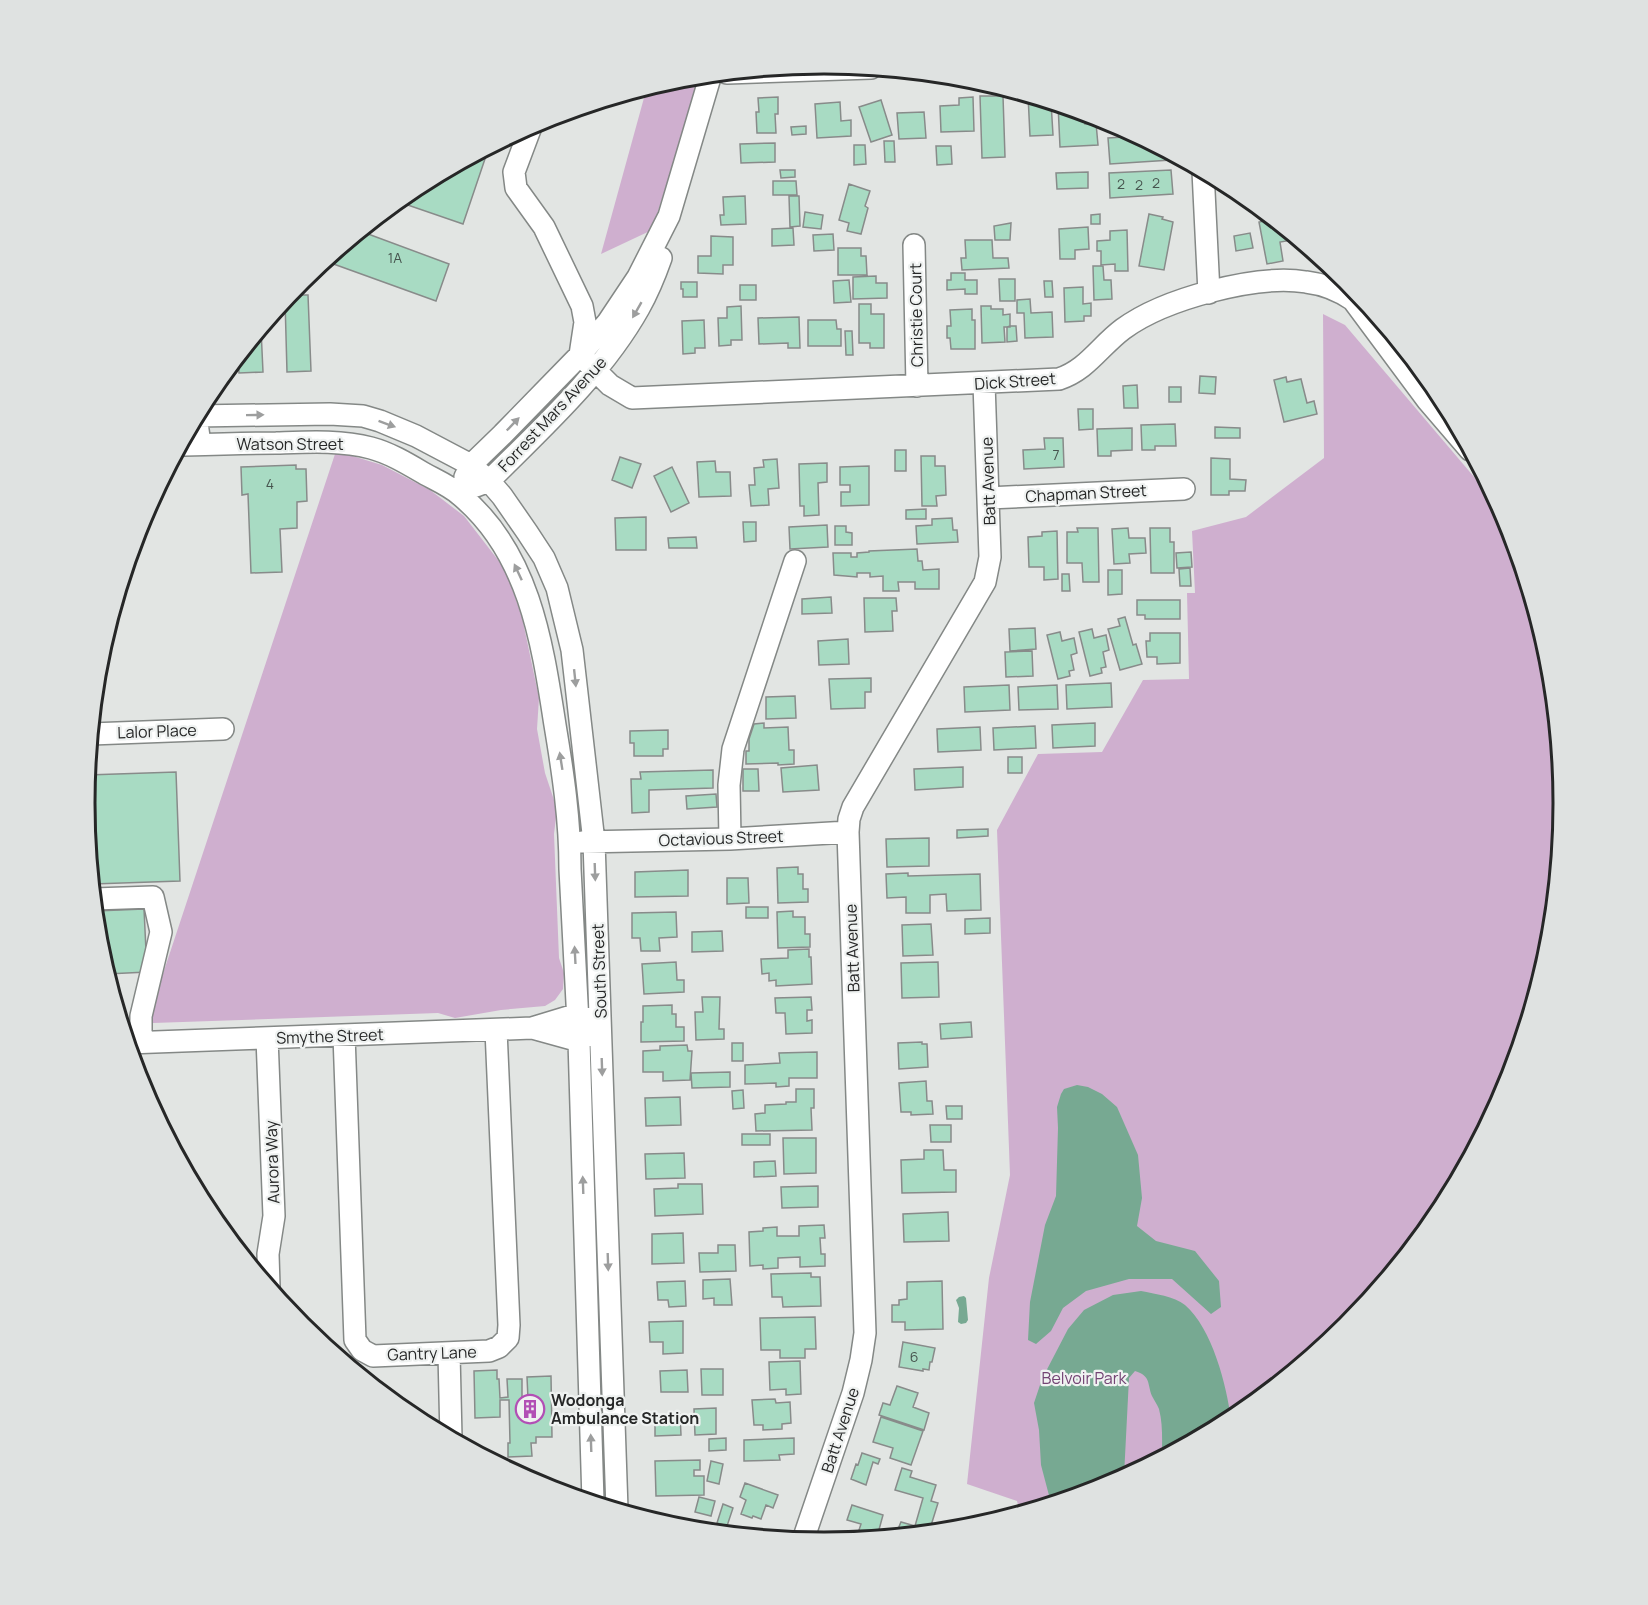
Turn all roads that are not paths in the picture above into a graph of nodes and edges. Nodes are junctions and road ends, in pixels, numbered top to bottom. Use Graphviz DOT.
graph roads {
  1 [pos="708,84"];
  2 [pos="527,137"];
  3 [pos="1203,180"];
  4 [pos="669,216"];
  5 [pos="915,245"];
  6 [pos="1209,293"];
  7 [pos="1348,296"];
  8 [pos="1359,309"];
  9 [pos="580,355"];
  10 [pos="595,371"];
  11 [pos="984,383"];
  12 [pos="917,386"];
  13 [pos="330,414"];
  14 [pos="207,416"];
  15 [pos="1443,419"];
  16 [pos="326,442"];
  17 [pos="190,445"];
  18 [pos="471,465"];
  19 [pos="489,481"];
  20 [pos="1184,489"];
  21 [pos="459,494"];
  22 [pos="988,498"];
  23 [pos="795,561"];
  24 [pos="223,729"];
  25 [pos="99,734"];
  26 [pos="848,832"];
  27 [pos="730,838"];
  28 [pos="570,842"];
  29 [pos="594,842"];
  30 [pos="101,899"];
  31 [pos="578,1014"];
  32 [pos="600,1025"];
  33 [pos="532,1028"];
  34 [pos="496,1030"];
  35 [pos="344,1035"];
  36 [pos="267,1038"];
  37 [pos="135,1041"];
  38 [pos="579,1041"];
  39 [pos="136,1043"];
  40 [pos="269,1274"];
  41 [pos="449,1353"];
  42 [pos="613,1398"];
  43 [pos="590,1399"];
  44 [pos="451,1429"];
  45 [pos="593,1494"];
  46 [pos="617,1501"];
  47 [pos="806,1531"];
  1 -- 4 [label="street, Forrest Mars Avenue"];
  2 -- 9 [label="street"];
  3 -- 6 [label="street"];
  4 -- 9 [label="street, Forrest Mars Avenue"];
  4 -- 10 [label="street, Forrest Mars Avenue, one-way"];
  5 -- 12 [label="street, Christie Court"];
  6 -- 7 [label="street, Dick Street"];
  6 -- 11 [label="street, Dick Street"];
  8 -- 15 [label="street, Dick Street"];
  9 -- 10 [label="street, Dick Street"];
  18 -- 9 [label="street, Forrest Mars Avenue, one-way"];
  10 -- 12 [label="street, Dick Street"];
  10 -- 19 [label="street, Forrest Mars Avenue"];
  11 -- 12 [label="street, Dick Street"];
  11 -- 22 [label="street, Batt Avenue"];
  14 -- 13 [label="street, Watson Street, one-way"];
  13 -- 16 [label="street"];
  13 -- 18 [label="street, Watson Street, one-way"];
  16 -- 17 [label="street, Watson Street"];
  16 -- 21 [label="street, Watson Street"];
  18 -- 19 [label="street, South Street"];
  18 -- 21 [label="street"];
  19 -- 21 [label="street"];
  19 -- 29 [label="street, South Street, one-way"];
  20 -- 22 [label="street, Chapman Street"];
  28 -- 21 [label="street, South Street, one-way"];
  22 -- 26 [label="street, Batt Avenue"];
  23 -- 27 [label="street"];
  24 -- 25 [label="street, Lalor Place"];
  26 -- 27 [label="street, Octavious Street"];
  26 -- 47 [label="street, Batt Avenue"];
  27 -- 29 [label="street, Octavious Street"];
  28 -- 29 [label="street, Octavious Street"];
  31 -- 28 [label="street, South Street, one-way"];
  29 -- 32 [label="street, South Street, one-way"];
  30 -- 37 [label="street"];
  31 -- 32 [label="street"];
  31 -- 33 [label="street, Smythe Street"];
  31 -- 38 [label="street, South Street"];
  32 -- 38 [label="street"];
  32 -- 42 [label="street, South Street, one-way"];
  33 -- 34 [label="street, Smythe Street"];
  33 -- 38 [label="street, Smythe Street"];
  34 -- 35 [label="street, Smythe Street"];
  34 -- 41 [label="street, Gantry Lane"];
  35 -- 36 [label="street, Smythe Street"];
  35 -- 41 [label="street, Gantry Lane"];
  36 -- 39 [label="street, Smythe Street"];
  36 -- 40 [label="street, Aurora Way"];
  43 -- 38 [label="street, South Street, one-way"];
  41 -- 44 [label="street"];
  42 -- 43 [label="street"];
  42 -- 46 [label="street, South Street"];
  45 -- 43 [label="street, South Street, one-way"];
}
